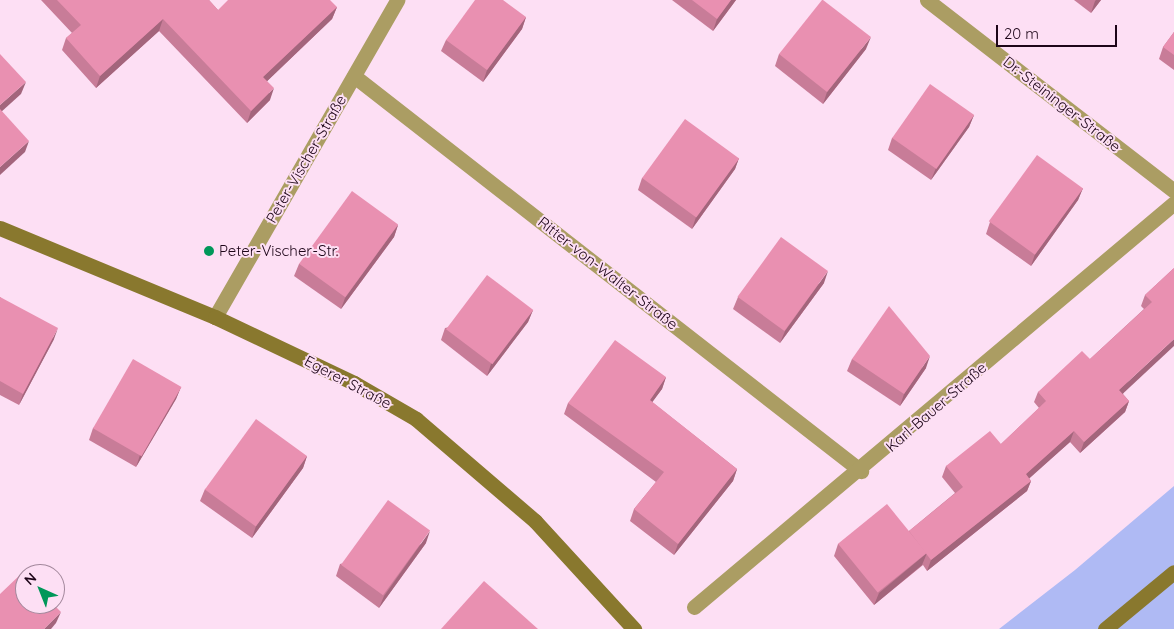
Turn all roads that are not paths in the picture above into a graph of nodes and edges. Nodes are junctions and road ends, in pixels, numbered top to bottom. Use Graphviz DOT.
graph roads {
  1 [pos="397,0"];
  2 [pos="927,0"];
  3 [pos="354,76"];
  4 [pos="1174,191"];
  5 [pos="1174,203"];
  6 [pos="0,228"];
  7 [pos="215,317"];
  8 [pos="861,471"];
  9 [pos="1174,572"];
  10 [pos="694,607"];
  11 [pos="634,629"];
  12 [pos="1105,629"];
  1 -- 3 [label="street, Peter-Vischer-Straße"];
  2 -- 4 [label="street, Dr.-Steininger-Straße"];
  3 -- 7 [label="street, Peter-Vischer-Straße"];
  3 -- 8 [label="street, Ritter-von-Walter-Straße"];
  5 -- 8 [label="street, Karl-Bauer-Straße"];
  6 -- 7 [label="street, Egerer Straße"];
  7 -- 11 [label="street, Egerer Straße"];
  8 -- 10 [label="street, Karl-Bauer-Straße"];
  9 -- 12 [label="street"];
}
